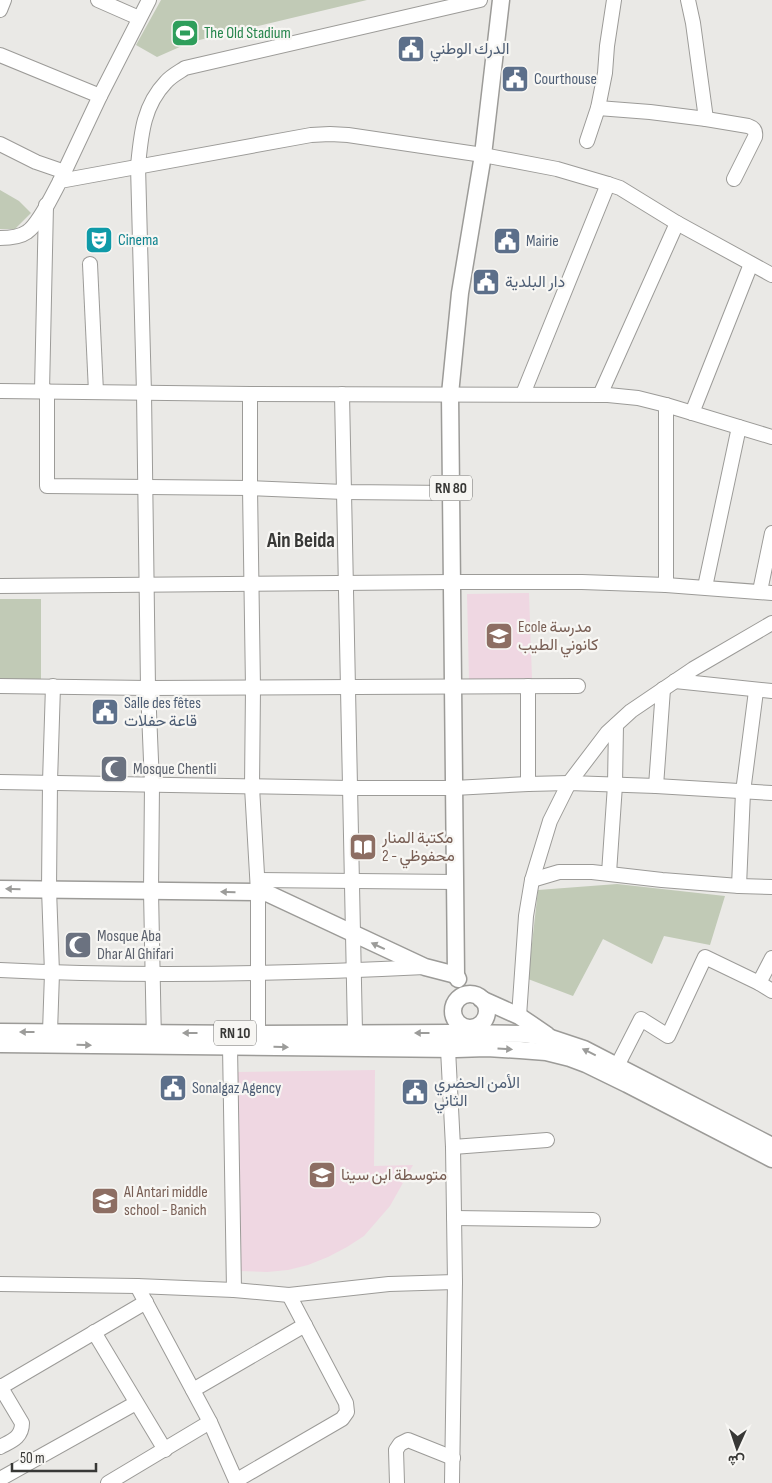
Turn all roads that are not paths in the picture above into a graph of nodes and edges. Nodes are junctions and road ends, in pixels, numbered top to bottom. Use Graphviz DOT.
graph roads {
  1 [pos="4,0"];
  2 [pos="98,0"];
  3 [pos="149,0"];
  4 [pos="480,0"];
  5 [pos="501,0"];
  6 [pos="614,0"];
  7 [pos="688,0"];
  8 [pos="0,10"];
  9 [pos="139,18"];
  10 [pos="0,55"];
  11 [pos="100,96"];
  12 [pos="598,108"];
  13 [pos="706,119"];
  14 [pos="587,141"];
  15 [pos="0,144"];
  16 [pos="483,155"];
  17 [pos="138,166"];
  18 [pos="63,176"];
  19 [pos="734,179"];
  20 [pos="608,184"];
  21 [pos="46,204"];
  22 [pos="677,223"];
  23 [pos="0,238"];
  24 [pos="90,264"];
  25 [pos="751,264"];
  26 [pos="772,275"];
  27 [pos="0,391"];
  28 [pos="44,391"];
  29 [pos="96,392"];
  30 [pos="144,393"];
  31 [pos="250,394"];
  32 [pos="342,394"];
  33 [pos="450,394"];
  34 [pos="523,394"];
  35 [pos="600,395"];
  36 [pos="666,405"];
  37 [pos="692,413"];
  38 [pos="739,427"];
  39 [pos="772,437"];
  40 [pos="145,488"];
  41 [pos="250,488"];
  42 [pos="344,492"];
  43 [pos="451,493"];
  44 [pos="772,533"];
  45 [pos="453,582"];
  46 [pos="346,583"];
  47 [pos="251,584"];
  48 [pos="666,585"];
  49 [pos="0,586"];
  50 [pos="147,586"];
  51 [pos="705,587"];
  52 [pos="766,592"];
  53 [pos="772,623"];
  54 [pos="675,680"];
  55 [pos="0,686"];
  56 [pos="53,686"];
  57 [pos="528,686"];
  58 [pos="578,686"];
  59 [pos="348,687"];
  60 [pos="148,688"];
  61 [pos="252,688"];
  62 [pos="454,688"];
  63 [pos="662,689"];
  64 [pos="756,691"];
  65 [pos="772,692"];
  66 [pos="616,725"];
  67 [pos="0,782"];
  68 [pos="50,782"];
  69 [pos="569,783"];
  70 [pos="152,784"];
  71 [pos="528,784"];
  72 [pos="615,785"];
  73 [pos="656,786"];
  74 [pos="252,787"];
  75 [pos="350,788"];
  76 [pos="454,788"];
  77 [pos="743,792"];
  78 [pos="772,793"];
  79 [pos="609,873"];
  80 [pos="532,880"];
  81 [pos="351,881"];
  82 [pos="455,882"];
  83 [pos="258,886"];
  84 [pos="739,886"];
  85 [pos="772,887"];
  86 [pos="0,889"];
  87 [pos="49,889"];
  88 [pos="151,891"];
  89 [pos="352,934"];
  90 [pos="772,958"];
  91 [pos="425,967"];
  92 [pos="0,970"];
  93 [pos="354,971"];
  94 [pos="52,973"];
  95 [pos="153,973"];
  96 [pos="259,973"];
  97 [pos="457,977"];
  98 [pos="759,983"];
  99 [pos="772,990"];
  100 [pos="477,997"];
  101 [pos="520,1016"];
  102 [pos="453,1019"];
  103 [pos="475,1029"];
  104 [pos="0,1032"];
  105 [pos="50,1032"];
  106 [pos="355,1032"];
  107 [pos="258,1034"];
  108 [pos="551,1038"];
  109 [pos="154,1039"];
  110 [pos="0,1044"];
  111 [pos="230,1046"];
  112 [pos="451,1053"];
  113 [pos="617,1066"];
  114 [pos="547,1140"];
  115 [pos="453,1147"];
  116 [pos="771,1147"];
  117 [pos="454,1218"];
  118 [pos="593,1220"];
  119 [pos="455,1282"];
  120 [pos="0,1284"];
  121 [pos="137,1286"];
  122 [pos="234,1290"];
  123 [pos="289,1295"];
  124 [pos="146,1302"];
  125 [pos="305,1325"];
  126 [pos="94,1332"];
  127 [pos="0,1386"];
  128 [pos="193,1390"];
  129 [pos="136,1402"];
  130 [pos="210,1422"];
  131 [pos="0,1447"];
  132 [pos="165,1450"];
  133 [pos="452,1458"];
  134 [pos="128,1478"];
  135 [pos="0,1479"];
  136 [pos="237,1481"];
  137 [pos="108,1483"];
  138 [pos="397,1483"];
  139 [pos="452,1483"];
  1 -- 8 [label="street"];
  2 -- 9 [label="street"];
  3 -- 9 [label="street"];
  4 -- 17 [label="street"];
  5 -- 16 [label="main road, RN 80"];
  6 -- 12 [label="street"];
  7 -- 13 [label="street"];
  9 -- 11 [label="street"];
  10 -- 11 [label="street"];
  11 -- 18 [label="street"];
  12 -- 13 [label="street"];
  12 -- 14 [label="street"];
  13 -- 19 [label="street"];
  15 -- 18 [label="street"];
  16 -- 17 [label="street"];
  16 -- 20 [label="street"];
  16 -- 33 [label="main road, RN 80"];
  17 -- 18 [label="street"];
  17 -- 30 [label="street"];
  18 -- 21 [label="street"];
  20 -- 22 [label="street"];
  20 -- 34 [label="street"];
  21 -- 23 [label="street"];
  21 -- 28 [label="street"];
  22 -- 25 [label="street"];
  22 -- 35 [label="street"];
  24 -- 29 [label="street"];
  25 -- 26 [label="street"];
  25 -- 37 [label="street"];
  27 -- 28 [label="street"];
  28 -- 29 [label="street"];
  28 -- 40 [label="street"];
  29 -- 30 [label="street"];
  30 -- 31 [label="street"];
  30 -- 40 [label="street"];
  31 -- 32 [label="street"];
  31 -- 41 [label="street"];
  32 -- 33 [label="street"];
  32 -- 42 [label="street"];
  33 -- 34 [label="street"];
  33 -- 43 [label="main road, RN 80"];
  34 -- 35 [label="street"];
  35 -- 36 [label="street"];
  36 -- 37 [label="street"];
  36 -- 48 [label="street"];
  37 -- 38 [label="street"];
  38 -- 39 [label="street"];
  38 -- 51 [label="street"];
  40 -- 41 [label="street"];
  40 -- 50 [label="street"];
  41 -- 42 [label="street"];
  41 -- 47 [label="street"];
  42 -- 43 [label="street"];
  42 -- 46 [label="street"];
  43 -- 45 [label="main road, RN 80"];
  44 -- 52 [label="street"];
  45 -- 46 [label="street"];
  45 -- 48 [label="street"];
  45 -- 62 [label="main road, RN 80"];
  46 -- 47 [label="street"];
  46 -- 59 [label="street"];
  47 -- 50 [label="street"];
  47 -- 61 [label="street"];
  48 -- 51 [label="street"];
  49 -- 50 [label="street"];
  50 -- 60 [label="street"];
  51 -- 52 [label="street"];
  53 -- 54 [label="street"];
  54 -- 63 [label="street"];
  54 -- 64 [label="street"];
  55 -- 56 [label="street"];
  56 -- 60 [label="street"];
  56 -- 68 [label="street"];
  57 -- 58 [label="street"];
  57 -- 62 [label="street"];
  57 -- 71 [label="street"];
  59 -- 61 [label="street"];
  59 -- 62 [label="street"];
  59 -- 75 [label="street"];
  60 -- 61 [label="street"];
  60 -- 70 [label="street"];
  61 -- 74 [label="street"];
  62 -- 76 [label="main road, RN 80"];
  63 -- 66 [label="street"];
  63 -- 73 [label="street"];
  64 -- 65 [label="street"];
  64 -- 77 [label="street"];
  66 -- 69 [label="street"];
  66 -- 72 [label="street"];
  67 -- 68 [label="street"];
  68 -- 70 [label="street"];
  68 -- 87 [label="street"];
  69 -- 71 [label="street"];
  69 -- 72 [label="street"];
  69 -- 80 [label="street"];
  70 -- 74 [label="street"];
  70 -- 88 [label="street"];
  71 -- 76 [label="street"];
  72 -- 73 [label="street"];
  72 -- 79 [label="street"];
  73 -- 77 [label="street"];
  74 -- 75 [label="street"];
  74 -- 83 [label="street"];
  75 -- 76 [label="street"];
  75 -- 81 [label="street"];
  76 -- 82 [label="main road, RN 80"];
  77 -- 78 [label="street"];
  77 -- 84 [label="street"];
  79 -- 80 [label="street"];
  79 -- 84 [label="street"];
  80 -- 101 [label="street"];
  81 -- 82 [label="street"];
  81 -- 83 [label="street"];
  81 -- 89 [label="street"];
  82 -- 97 [label="main road, RN 80"];
  83 -- 88 [label="main road, one-way"];
  83 -- 89 [label="main road"];
  83 -- 96 [label="street"];
  84 -- 85 [label="street"];
  87 -- 86 [label="main road, one-way"];
  87 -- 88 [label="main road"];
  87 -- 94 [label="street"];
  88 -- 95 [label="street"];
  91 -- 89 [label="main road, one-way"];
  89 -- 93 [label="street"];
  90 -- 98 [label="street"];
  91 -- 93 [label="street"];
  91 -- 97 [label="main road"];
  92 -- 94 [label="street"];
  93 -- 96 [label="street"];
  93 -- 106 [label="street"];
  94 -- 95 [label="street"];
  94 -- 105 [label="street"];
  95 -- 96 [label="street"];
  95 -- 109 [label="street"];
  96 -- 107 [label="street"];
  97 -- 100 [label="main road"];
  97 -- 102 [label="main road, RN 80"];
  98 -- 99 [label="street"];
  98 -- 113 [label="street"];
  100 -- 101 [label="main road"];
  100 -- 102 [label="main road"];
  100 -- 103 [label="main road"];
  101 -- 108 [label="main road"];
  102 -- 103 [label="main road"];
  102 -- 106 [label="main road, RN 10, one-way"];
  102 -- 112 [label="main road, RN 80"];
  103 -- 108 [label="main road, RN 10"];
  103 -- 112 [label="main road"];
  105 -- 104 [label="main road, RN 10, one-way"];
  105 -- 109 [label="main road, RN 10"];
  106 -- 107 [label="main road, RN 10"];
  107 -- 109 [label="main road, RN 10, one-way"];
  113 -- 108 [label="main road, RN 10, one-way"];
  110 -- 109 [label="main road, RN 10, one-way"];
  109 -- 111 [label="main road, RN 10"];
  111 -- 112 [label="main road, RN 10, one-way"];
  111 -- 122 [label="street"];
  112 -- 115 [label="street"];
  112 -- 116 [label="main road, RN 10, one-way"];
  113 -- 116 [label="main road, RN 10"];
  114 -- 115 [label="street"];
  115 -- 117 [label="street"];
  117 -- 118 [label="street"];
  117 -- 119 [label="street"];
  119 -- 123 [label="street"];
  119 -- 133 [label="street"];
  120 -- 121 [label="street"];
  121 -- 122 [label="street"];
  121 -- 124 [label="street"];
  122 -- 123 [label="street"];
  123 -- 125 [label="street"];
  124 -- 126 [label="street"];
  124 -- 128 [label="street"];
  125 -- 128 [label="street"];
  125 -- 136 [label="street"];
  126 -- 127 [label="street"];
  126 -- 129 [label="street"];
  127 -- 131 [label="street"];
  128 -- 130 [label="street"];
  129 -- 132 [label="street"];
  129 -- 135 [label="street"];
  130 -- 132 [label="street"];
  130 -- 136 [label="street"];
  132 -- 134 [label="street"];
  133 -- 138 [label="street"];
  133 -- 139 [label="street"];
  134 -- 137 [label="street"];
}
